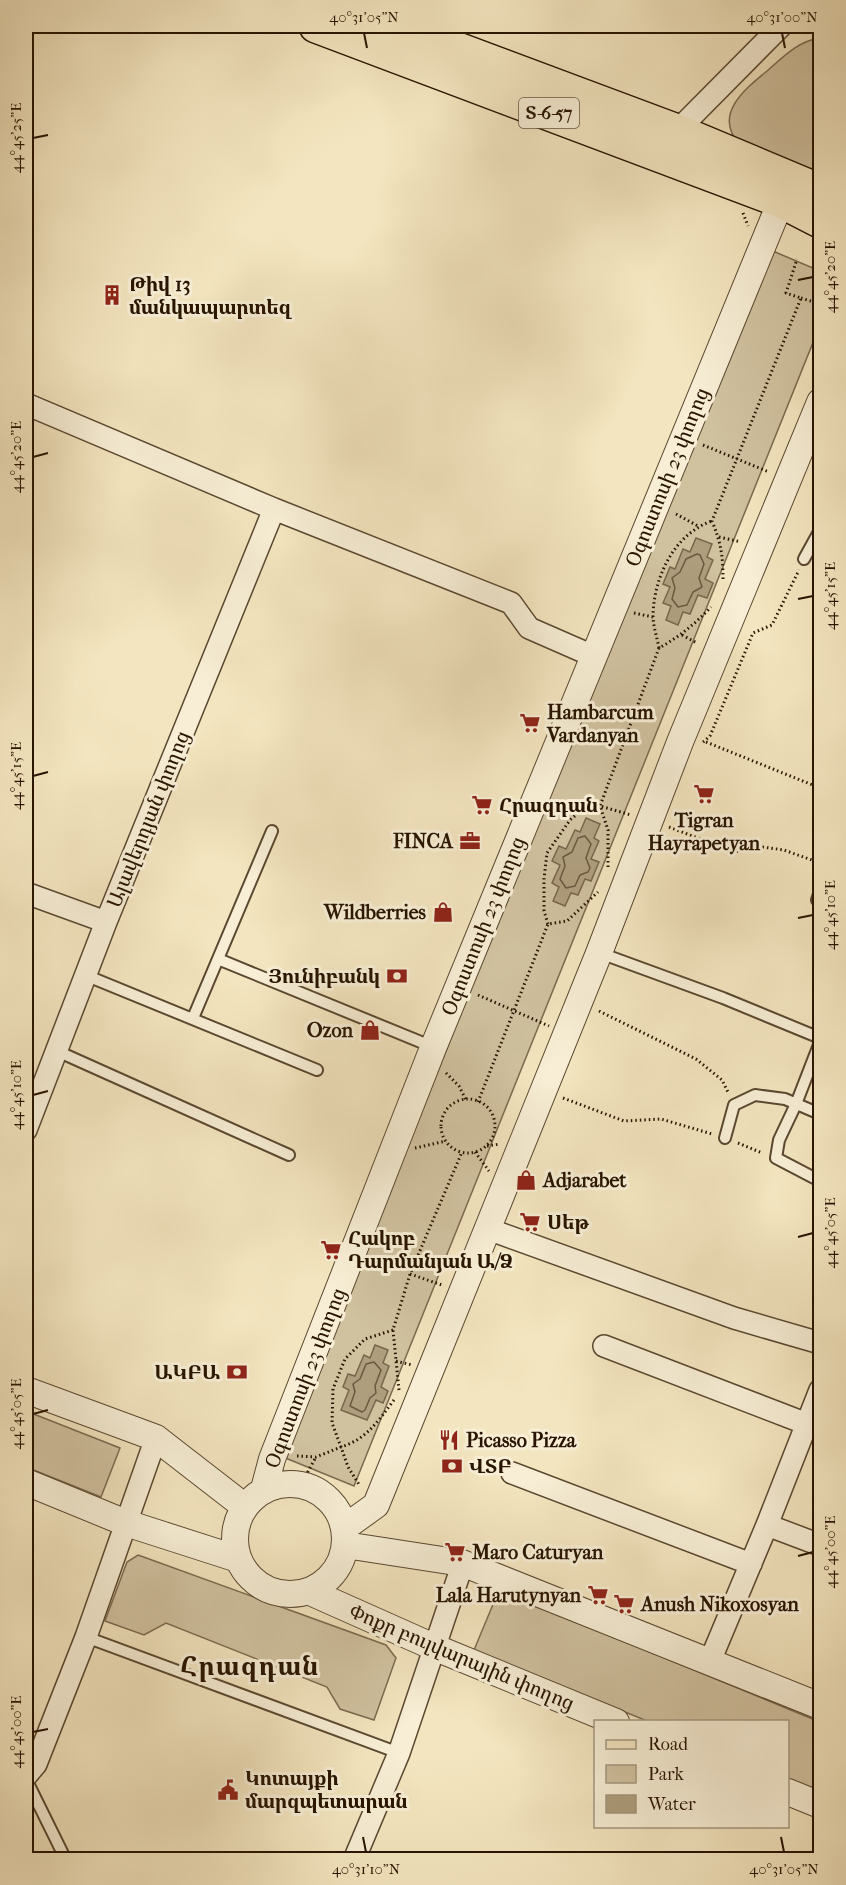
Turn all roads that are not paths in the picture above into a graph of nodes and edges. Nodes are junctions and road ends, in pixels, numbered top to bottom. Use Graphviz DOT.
graph roads {
  1 [pos="316,26"];
  2 [pos="396,26"];
  3 [pos="781,26"];
  4 [pos="677,131"];
  5 [pos="786,189"];
  6 [pos="820,191"];
  7 [pos="820,221"];
  8 [pos="820,402"];
  9 [pos="26,404"];
  10 [pos="274,509"];
  11 [pos="820,530"];
  12 [pos="804,559"];
  13 [pos="593,656"];
  14 [pos="272,831"];
  15 [pos="26,893"];
  16 [pos="106,921"];
  17 [pos="599,953"];
  18 [pos="218,959"];
  19 [pos="85,975"];
  20 [pos="192,1018"];
  21 [pos="820,1040"];
  22 [pos="433,1048"];
  23 [pos="57,1051"];
  24 [pos="318,1070"];
  25 [pos="796,1104"];
  26 [pos="820,1114"];
  27 [pos="26,1130"];
  28 [pos="725,1138"];
  29 [pos="289,1155"];
  30 [pos="820,1180"];
  31 [pos="488,1229"];
  32 [pos="820,1343"];
  33 [pos="604,1346"];
  34 [pos="26,1390"];
  35 [pos="820,1390"];
  36 [pos="807,1424"];
  37 [pos="156,1438"];
  38 [pos="512,1473"];
  39 [pos="26,1482"];
  40 [pos="264,1489"];
  41 [pos="244,1507"];
  42 [pos="126,1523"];
  43 [pos="767,1525"];
  44 [pos="344,1537"];
  45 [pos="820,1545"];
  46 [pos="238,1559"];
  47 [pos="463,1563"];
  48 [pos="751,1564"];
  49 [pos="308,1591"];
  50 [pos="86,1637"];
  51 [pos="436,1648"];
  52 [pos="710,1661"];
  53 [pos="820,1706"];
  54 [pos="611,1720"];
  55 [pos="399,1753"];
  56 [pos="26,1777"];
  57 [pos="789,1792"];
  58 [pos="820,1805"];
  59 [pos="66,1860"];
  60 [pos="354,1860"];
  1 -- 5 [label="main road, Տ-6-57"];
  2 -- 4 [label="main road, Տ-6-57"];
  3 -- 4 [label="street"];
  4 -- 5 [label="main road, Տ-6-57"];
  5 -- 6 [label="main road, Տ-6-57"];
  5 -- 7 [label="main road, Տ-6-57"];
  5 -- 13 [label="street, Օգոստոսի 23 փողոց"];
  8 -- 17 [label="street"];
  9 -- 10 [label="street"];
  10 -- 13 [label="street"];
  10 -- 16 [label="street, Ալավերդյան փողոց"];
  11 -- 12 [label="lane"];
  13 -- 22 [label="street, Օգոստոսի 23 փողոց"];
  14 -- 18 [label="lane"];
  15 -- 16 [label="street"];
  16 -- 19 [label="street, Ալավերդյան փողոց"];
  17 -- 21 [label="lane"];
  17 -- 31 [label="street"];
  18 -- 20 [label="lane"];
  18 -- 22 [label="lane"];
  19 -- 20 [label="lane"];
  19 -- 23 [label="street, Ալավերդյան փողոց"];
  20 -- 24 [label="lane"];
  21 -- 25 [label="lane"];
  22 -- 40 [label="street, Օգոստոսի 23 փողոց"];
  23 -- 27 [label="street, Ալավերդյան փողոց"];
  23 -- 29 [label="lane"];
  25 -- 26 [label="lane"];
  25 -- 28 [label="lane"];
  25 -- 30 [label="lane"];
  31 -- 32 [label="street"];
  31 -- 44 [label="street"];
  33 -- 36 [label="street"];
  34 -- 37 [label="street"];
  35 -- 36 [label="street"];
  36 -- 43 [label="street"];
  37 -- 41 [label="street"];
  37 -- 42 [label="street"];
  38 -- 48 [label="street"];
  39 -- 42 [label="street"];
  40 -- 41 [label="street"];
  40 -- 44 [label="street"];
  41 -- 46 [label="street"];
  42 -- 46 [label="street"];
  42 -- 50 [label="street"];
  43 -- 45 [label="street"];
  43 -- 48 [label="street"];
  44 -- 47 [label="street"];
  44 -- 49 [label="street"];
  46 -- 49 [label="street"];
  47 -- 51 [label="street"];
  47 -- 52 [label="street"];
  48 -- 52 [label="street"];
  49 -- 51 [label="street, Փոքր բուլվարային փողոց"];
  50 -- 55 [label="lane"];
  50 -- 56 [label="street"];
  51 -- 54 [label="street, Փոքր բուլվարային փողոց"];
  51 -- 55 [label="street"];
  52 -- 53 [label="street"];
  55 -- 60 [label="street"];
  56 -- 59 [label="lane"];
  57 -- 58 [label="street"];
}
